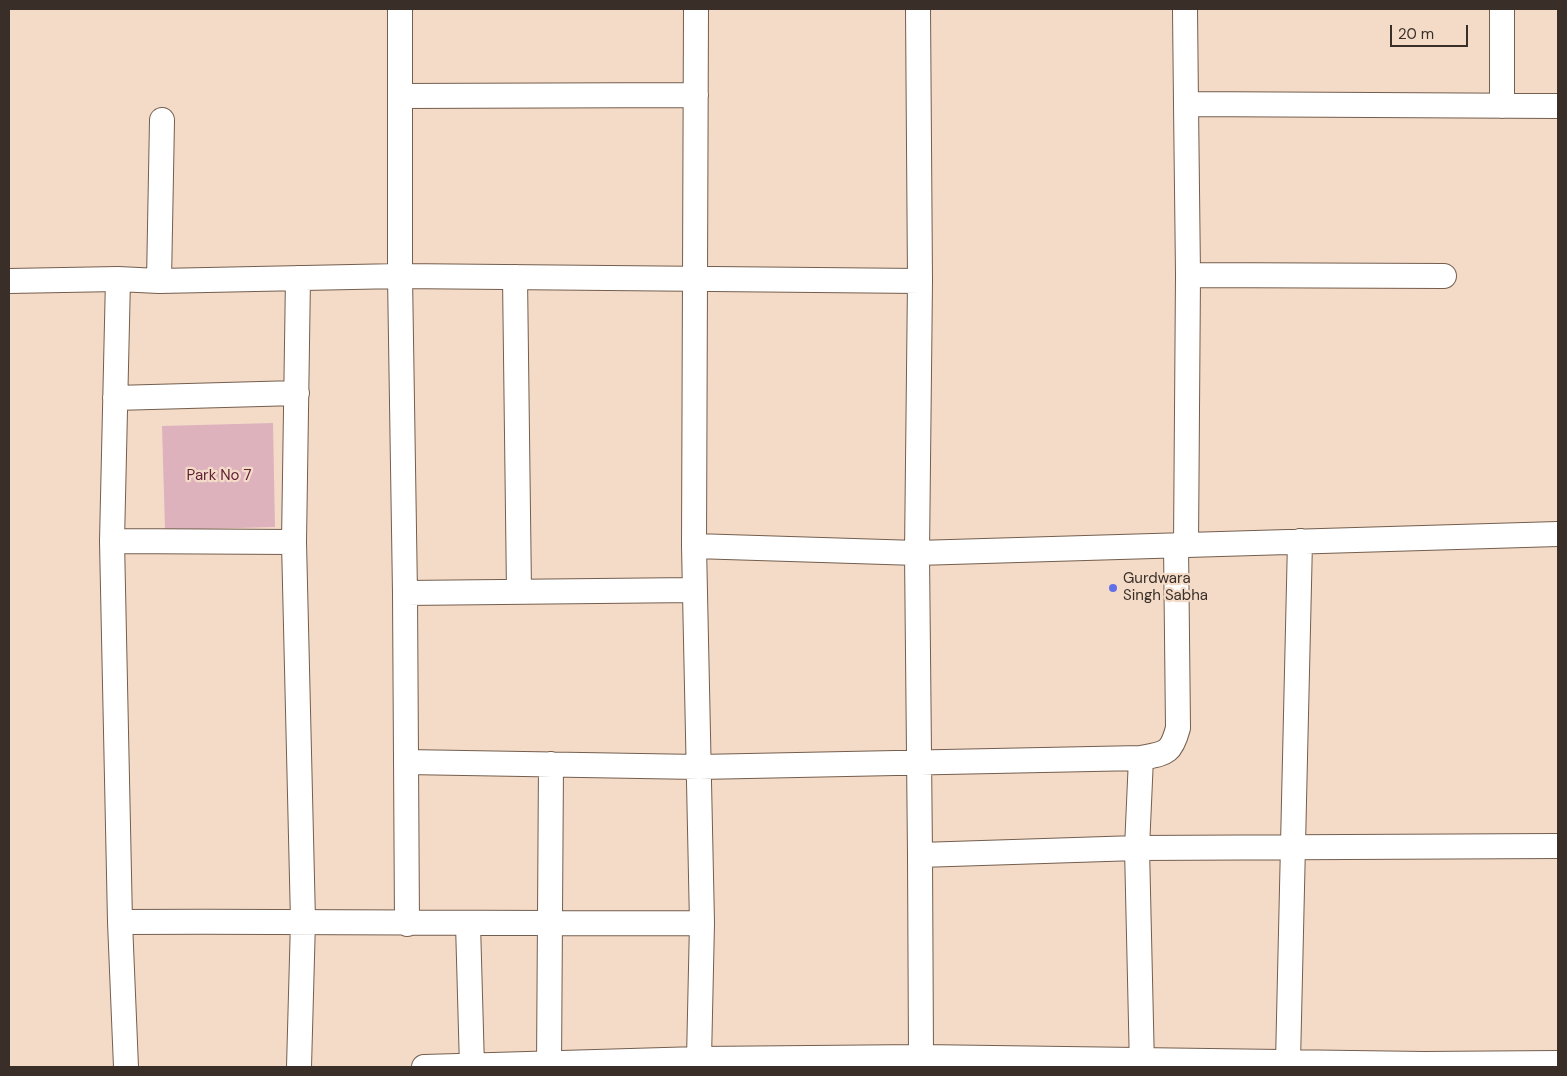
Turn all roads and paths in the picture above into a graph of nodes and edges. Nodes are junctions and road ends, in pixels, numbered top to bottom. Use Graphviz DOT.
graph roads {
  1 [pos="400,9"];
  2 [pos="696,9"];
  3 [pos="918,9"];
  4 [pos="1185,9"];
  5 [pos="1502,9"];
  6 [pos="696,95"];
  7 [pos="400,96"];
  8 [pos="1186,104"];
  9 [pos="1502,106"];
  10 [pos="1558,106"];
  11 [pos="162,120"];
  12 [pos="1188,275"];
  13 [pos="400,276"];
  14 [pos="1444,276"];
  15 [pos="515,277"];
  16 [pos="298,278"];
  17 [pos="694,278"];
  18 [pos="118,279"];
  19 [pos="920,280"];
  20 [pos="9,281"];
  21 [pos="159,281"];
  22 [pos="297,394"];
  23 [pos="115,398"];
  24 [pos="1558,534"];
  25 [pos="112,541"];
  26 [pos="294,542"];
  27 [pos="1300,542"];
  28 [pos="1181,545"];
  29 [pos="694,546"];
  30 [pos="917,553"];
  31 [pos="694,590"];
  32 [pos="519,592"];
  33 [pos="405,593"];
  34 [pos="1141,758"];
  35 [pos="406,762"];
  36 [pos="919,762"];
  37 [pos="551,764"];
  38 [pos="699,767"];
  39 [pos="1558,846"];
  40 [pos="1292,847"];
  41 [pos="1137,848"];
  42 [pos="920,855"];
  43 [pos="303,921"];
  44 [pos="120,922"];
  45 [pos="702,923"];
  46 [pos="407,924"];
  47 [pos="468,924"];
  48 [pos="551,924"];
  49 [pos="921,1057"];
  50 [pos="698,1058"];
  51 [pos="1288,1062"];
  52 [pos="772,1063"];
  53 [pos="1558,1063"];
  54 [pos="1031,1064"];
  55 [pos="1142,1064"];
  56 [pos="549,1065"];
  57 [pos="472,1066"];
  58 [pos="1424,1066"];
  59 [pos="126,1067"];
  60 [pos="299,1067"];
  61 [pos="424,1067"];
  1 -- 7 [label="street"];
  2 -- 6 [label="street"];
  3 -- 19 [label="street"];
  4 -- 8 [label="street"];
  5 -- 9 [label="street"];
  6 -- 7 [label="street"];
  6 -- 17 [label="street"];
  7 -- 13 [label="street"];
  8 -- 9 [label="street"];
  8 -- 12 [label="street"];
  9 -- 10 [label="street"];
  11 -- 21 [label="street"];
  12 -- 14 [label="street"];
  12 -- 28 [label="street"];
  13 -- 15 [label="street"];
  13 -- 16 [label="street"];
  13 -- 33 [label="street"];
  15 -- 17 [label="street"];
  15 -- 32 [label="street"];
  16 -- 21 [label="street"];
  16 -- 22 [label="street"];
  17 -- 19 [label="street"];
  17 -- 29 [label="street"];
  18 -- 20 [label="street"];
  18 -- 21 [label="street"];
  18 -- 23 [label="street"];
  19 -- 30 [label="street"];
  22 -- 23 [label="street"];
  22 -- 26 [label="street"];
  23 -- 25 [label="street"];
  24 -- 27 [label="street"];
  25 -- 26 [label="street"];
  25 -- 44 [label="street"];
  26 -- 43 [label="street"];
  27 -- 28 [label="street"];
  27 -- 40 [label="street"];
  28 -- 30 [label="street"];
  28 -- 34 [label="street"];
  29 -- 30 [label="street"];
  29 -- 31 [label="street"];
  30 -- 36 [label="street"];
  31 -- 32 [label="street"];
  31 -- 38 [label="street"];
  32 -- 33 [label="street"];
  33 -- 35 [label="street"];
  34 -- 36 [label="street"];
  34 -- 41 [label="street"];
  35 -- 37 [label="street"];
  35 -- 46 [label="street"];
  36 -- 38 [label="street"];
  36 -- 42 [label="street"];
  37 -- 38 [label="street"];
  37 -- 48 [label="street"];
  38 -- 45 [label="street"];
  39 -- 40 [label="street"];
  40 -- 41 [label="street"];
  40 -- 51 [label="street"];
  41 -- 42 [label="street"];
  41 -- 55 [label="street"];
  42 -- 49 [label="street"];
  43 -- 44 [label="street"];
  43 -- 46 [label="street"];
  43 -- 60 [label="street"];
  44 -- 59 [label="street"];
  45 -- 48 [label="street"];
  45 -- 50 [label="street"];
  46 -- 47 [label="street"];
  47 -- 48 [label="street"];
  47 -- 57 [label="street"];
  48 -- 56 [label="street"];
  49 -- 52 [label="street"];
  49 -- 54 [label="street"];
  50 -- 52 [label="street"];
  50 -- 56 [label="street"];
  51 -- 55 [label="street"];
  51 -- 58 [label="street"];
  53 -- 58 [label="street"];
  54 -- 55 [label="street"];
  56 -- 57 [label="street"];
  57 -- 61 [label="street"];
}
